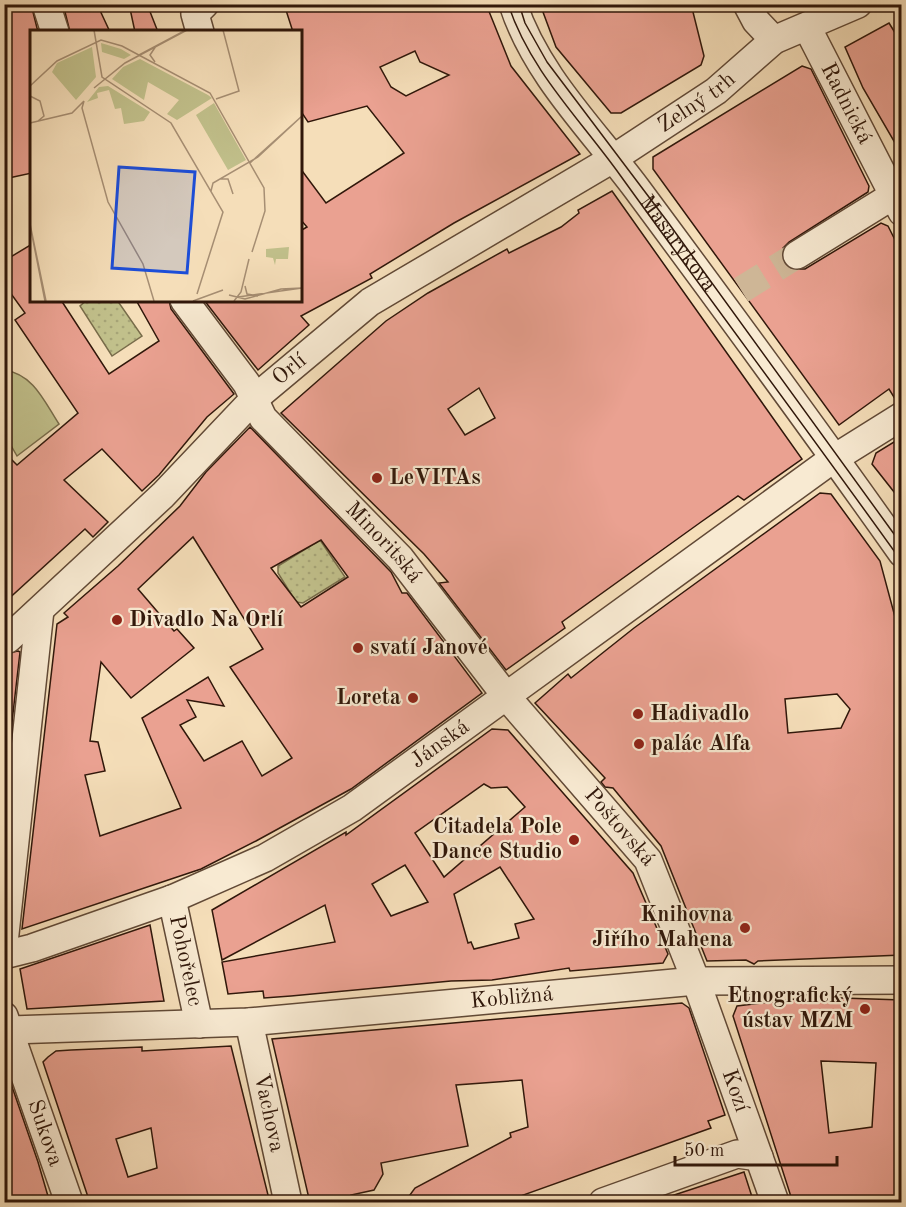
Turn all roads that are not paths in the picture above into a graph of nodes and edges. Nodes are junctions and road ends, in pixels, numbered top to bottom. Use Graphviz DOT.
graph roads {
  1 [pos="46,4"];
  2 [pos="205,4"];
  3 [pos="513,4"];
  4 [pos="747,4"];
  5 [pos="858,4"];
  6 [pos="807,27"];
  7 [pos="53,30"];
  8 [pos="199,30"];
  9 [pos="774,40"];
  10 [pos="614,158"];
  11 [pos="898,203"];
  12 [pos="797,255"];
  13 [pos="186,302"];
  14 [pos="254,399"];
  15 [pos="902,416"];
  16 [pos="833,459"];
  17 [pos="902,553"];
  18 [pos="40,610"];
  19 [pos="8,639"];
  20 [pos="506,696"];
  21 [pos="172,899"];
  22 [pos="4,943"];
  23 [pos="4,955"];
  24 [pos="902,980"];
  25 [pos="696,981"];
  26 [pos="249,1022"];
  27 [pos="8,1023"];
  28 [pos="199,1024"];
  29 [pos="759,1157"];
  30 [pos="69,1203"];
  31 [pos="288,1203"];
  32 [pos="603,1203"];
  33 [pos="775,1203"];
  1 -- 7 [label="street"];
  2 -- 8 [label="street"];
  3 -- 10 [label="street, Masarykova"];
  4 -- 9 [label="street"];
  5 -- 6 [label="street, Zelný trh"];
  6 -- 9 [label="street, Zelný trh"];
  6 -- 11 [label="street, Radnická"];
  9 -- 10 [label="street, Zelný trh"];
  10 -- 14 [label="street, Orlí"];
  10 -- 16 [label="street, Masarykova"];
  11 -- 12 [label="street"];
  13 -- 14 [label="street, Minoritská"];
  14 -- 18 [label="street, Orlí"];
  14 -- 20 [label="street, Minoritská"];
  15 -- 16 [label="street, Jánská"];
  16 -- 17 [label="street, Masarykova"];
  16 -- 20 [label="street, Jánská"];
  18 -- 19 [label="street, Orlí"];
  18 -- 22 [label="street"];
  20 -- 21 [label="street, Jánská"];
  20 -- 25 [label="street, Poštovská"];
  21 -- 23 [label="street, Jánská"];
  21 -- 28 [label="street, Pohořelec"];
  24 -- 25 [label="street, Kobližná"];
  25 -- 26 [label="street, Kobližná"];
  25 -- 29 [label="street, Kozí"];
  26 -- 28 [label="street, Kobližná"];
  26 -- 31 [label="street, Vachova"];
  27 -- 28 [label="street, Kobližná"];
  27 -- 30 [label="street, Sukova"];
  29 -- 32 [label="street"];
  29 -- 33 [label="street, Kozí"];
}
